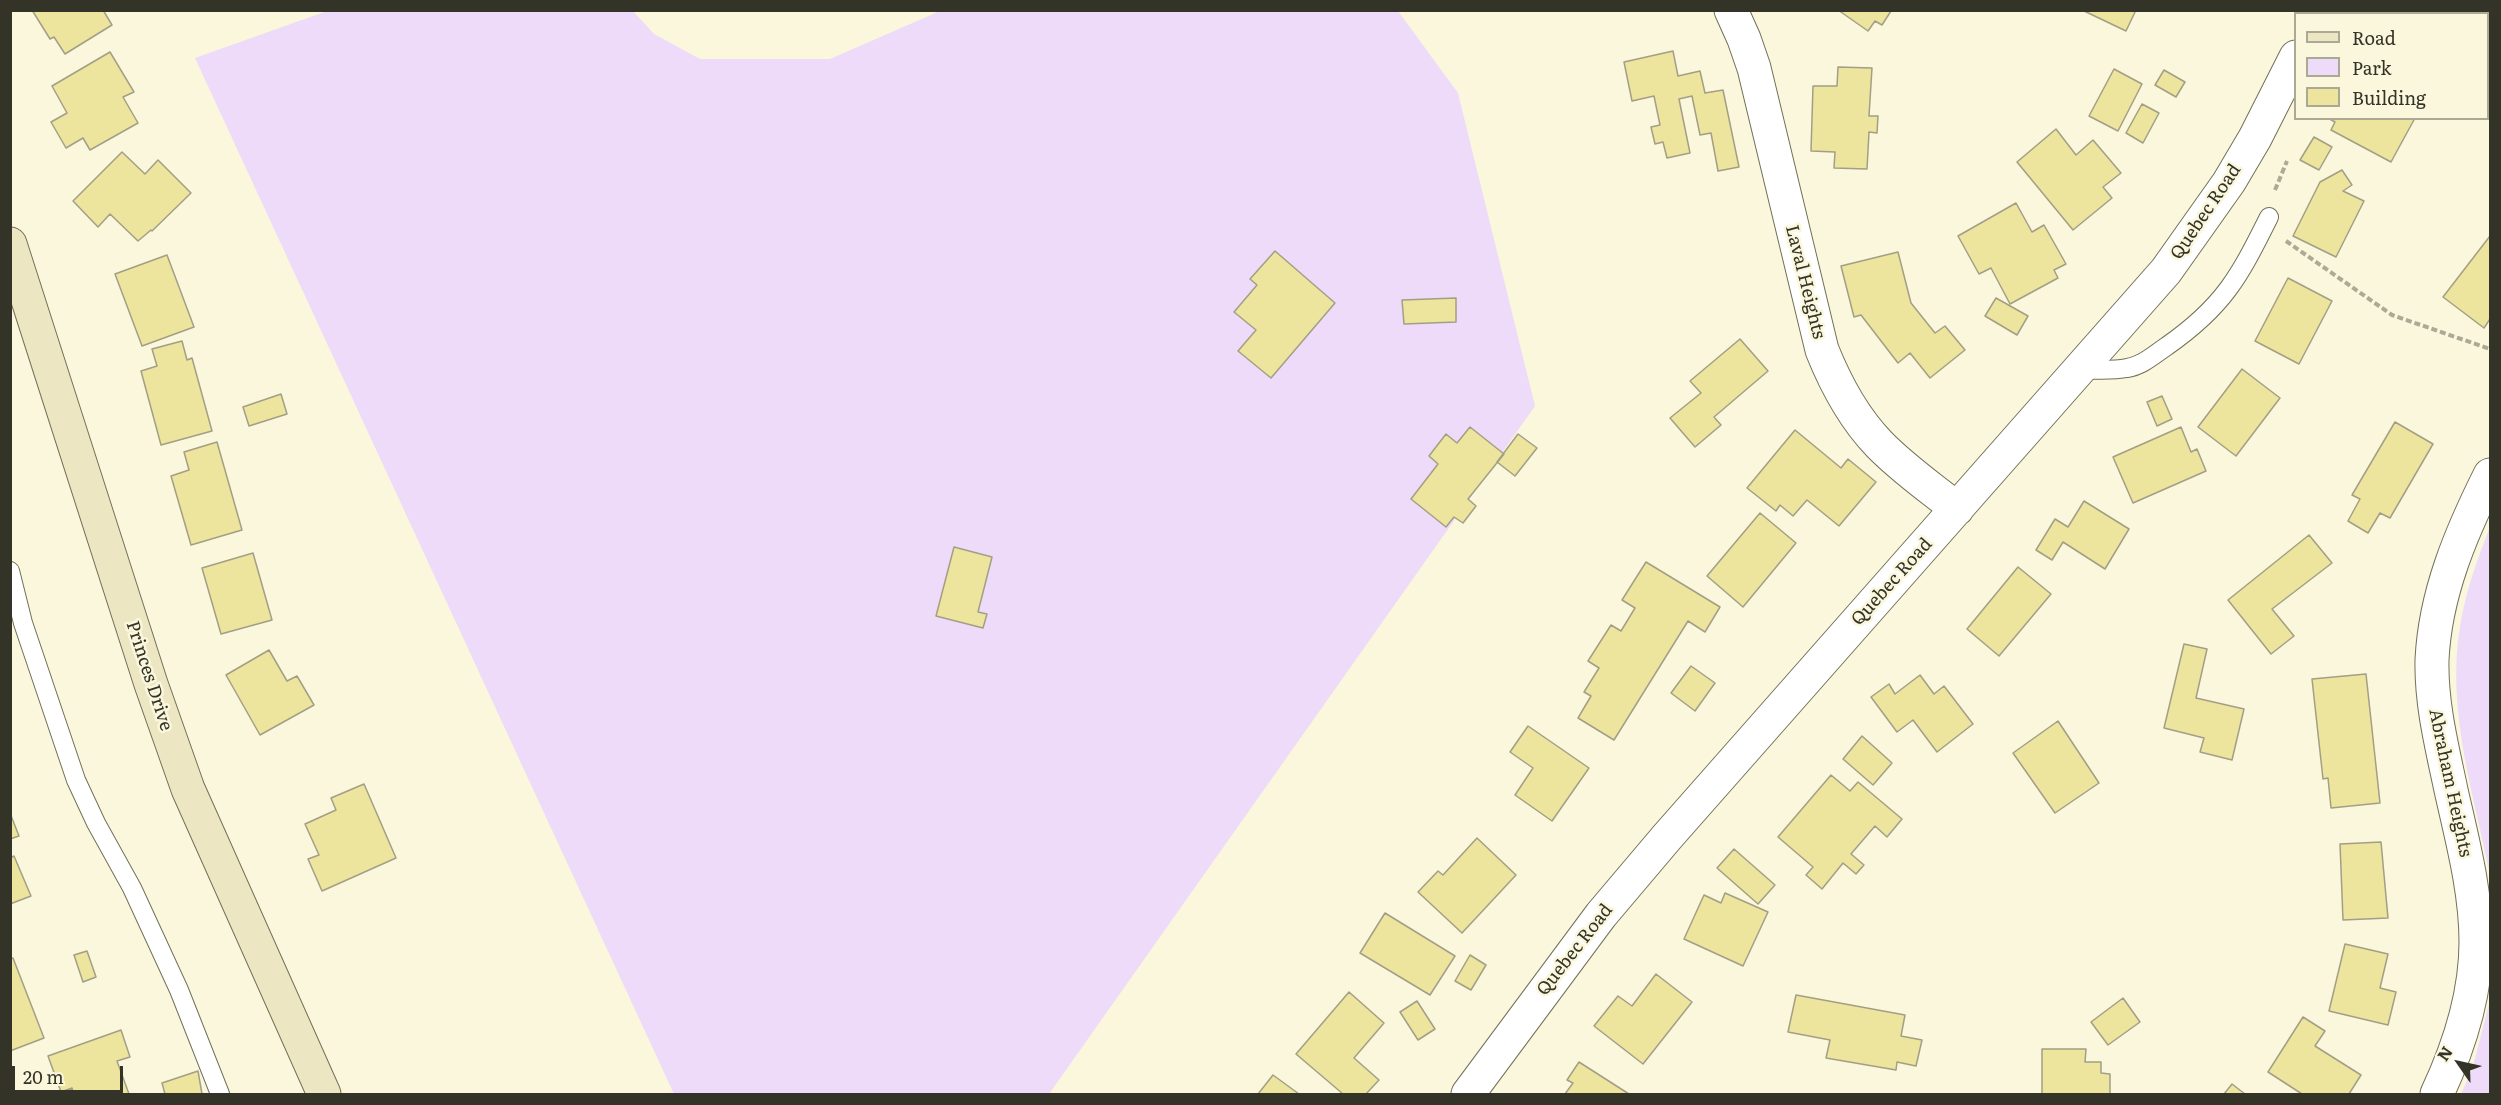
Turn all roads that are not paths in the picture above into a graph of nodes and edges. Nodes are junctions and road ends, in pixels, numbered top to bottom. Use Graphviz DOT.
graph roads {
  1 [pos="1731,10"];
  2 [pos="2294,59"];
  3 [pos="2270,217"];
  4 [pos="10,244"];
  5 [pos="2080,370"];
  6 [pos="2490,475"];
  7 [pos="1957,509"];
  8 [pos="10,572"];
  9 [pos="220,1095"];
  10 [pos="324,1095"];
  11 [pos="1468,1095"];
  12 [pos="2437,1095"];
  1 -- 7 [label="street, Laval Heights"];
  2 -- 5 [label="street, Quebec Road"];
  3 -- 5 [label="lane"];
  4 -- 10 [label="street, Princes Drive"];
  5 -- 7 [label="street, Quebec Road"];
  6 -- 12 [label="street, Abraham Heights"];
  7 -- 11 [label="street, Quebec Road"];
  8 -- 9 [label="lane"];
}
